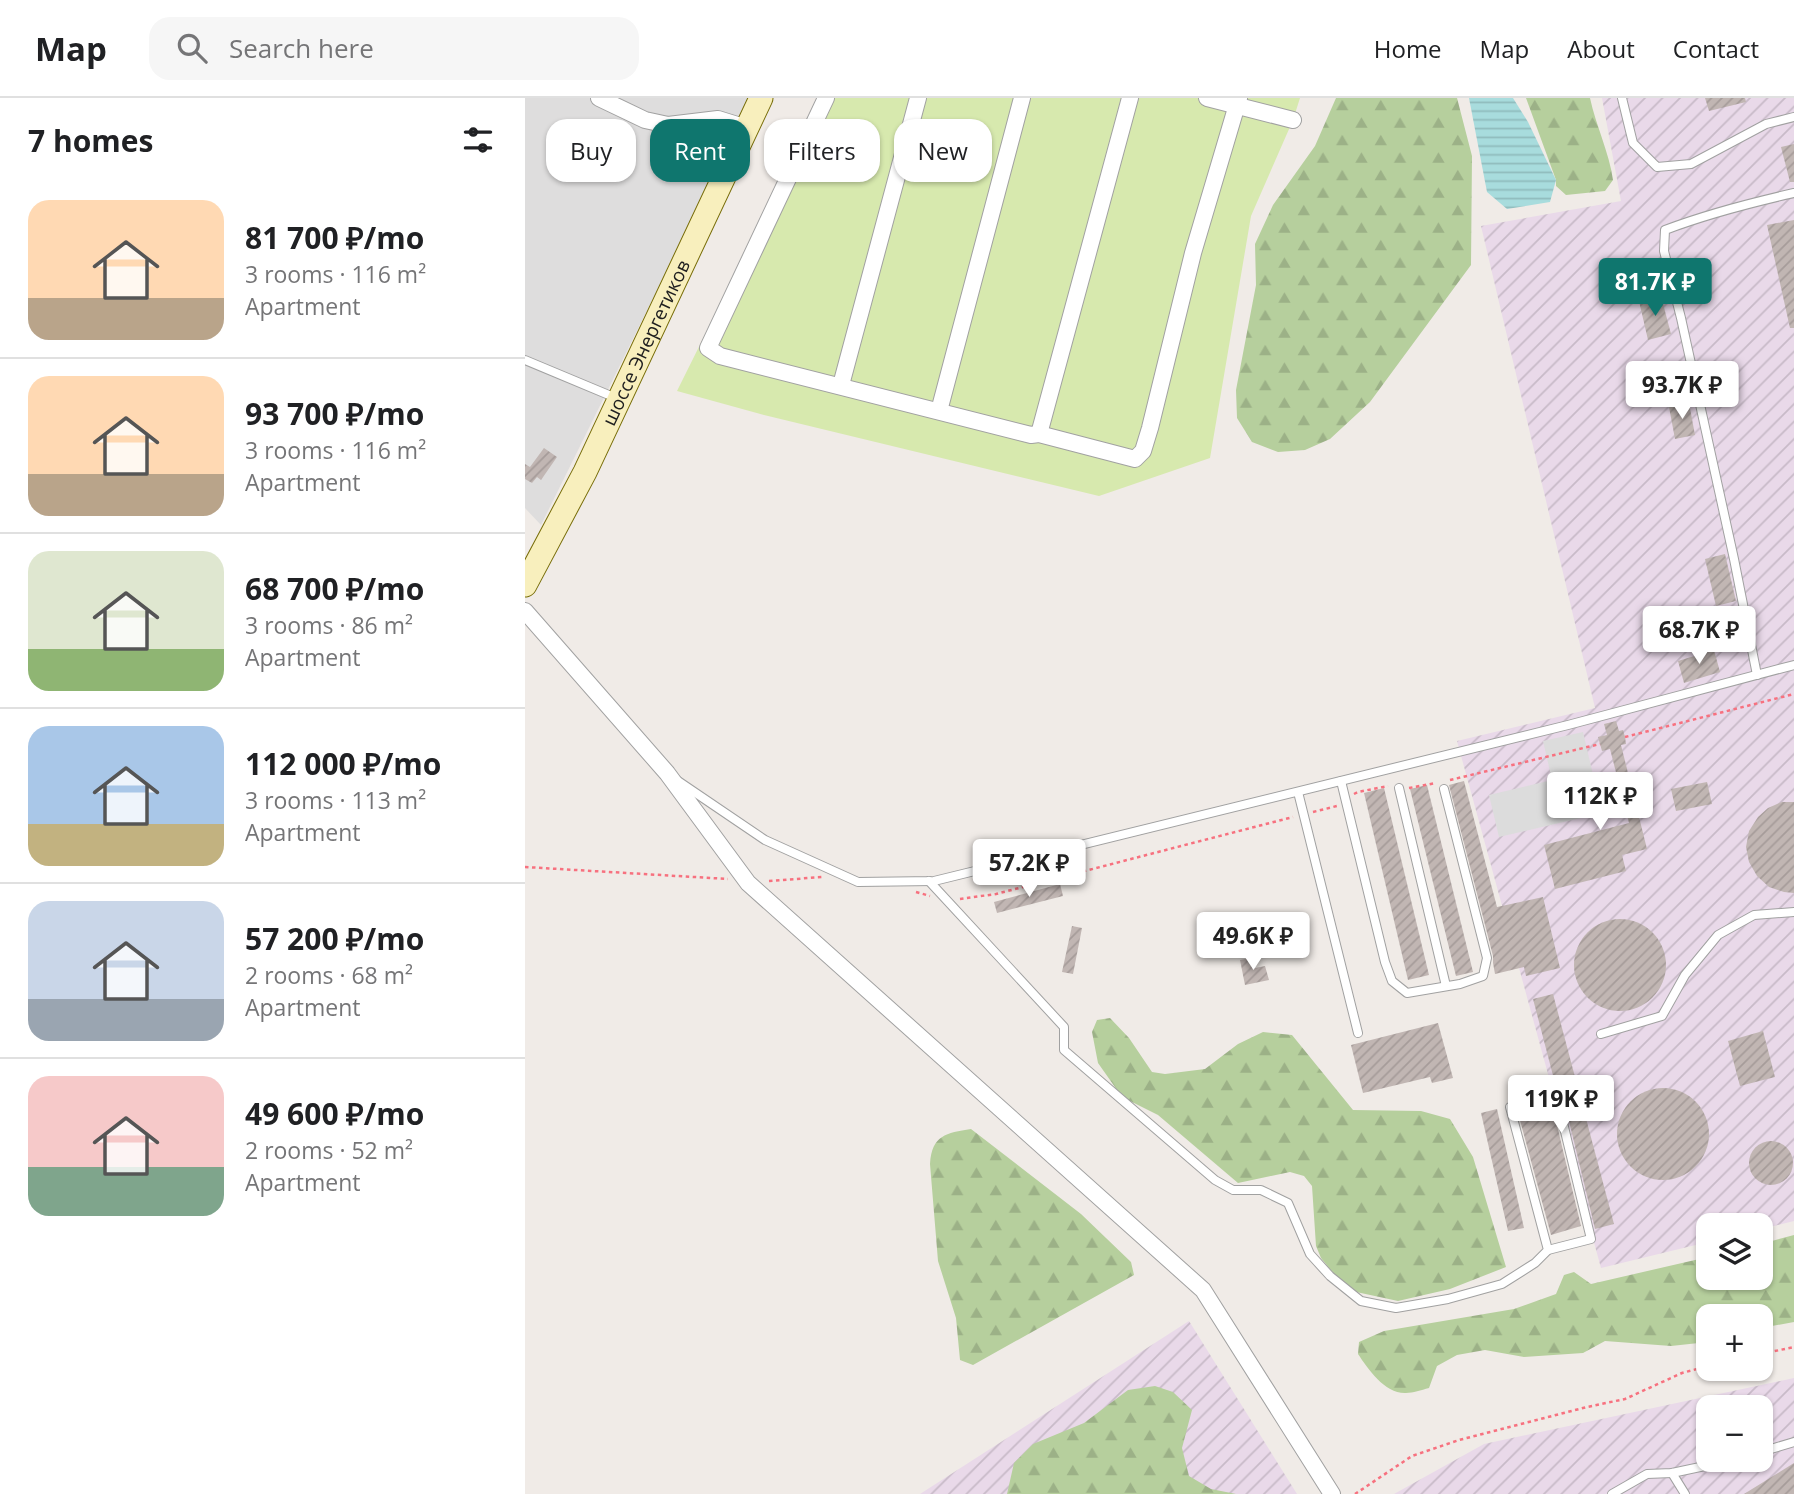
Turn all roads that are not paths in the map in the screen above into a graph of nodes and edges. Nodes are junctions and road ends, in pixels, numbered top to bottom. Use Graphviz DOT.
graph roads {
  1 [pos="599,98"];
  2 [pos="761,98"];
  3 [pos="826,98"];
  4 [pos="918,98"];
  5 [pos="1022,98"];
  6 [pos="1130,98"];
  7 [pos="1207,98"];
  8 [pos="1622,98"];
  9 [pos="1238,102"];
  10 [pos="1794,117"];
  11 [pos="1293,120"];
  12 [pos="650,121"];
  13 [pos="750,122"];
  14 [pos="721,182"];
  15 [pos="1794,193"];
  16 [pos="525,360"];
  17 [pos="841,385"];
  18 [pos="619,399"];
  19 [pos="939,411"];
  20 [pos="1039,434"];
  21 [pos="525,585"];
  22 [pos="525,611"];
  23 [pos="1794,665"];
  24 [pos="1757,675"];
  25 [pos="667,773"];
  26 [pos="1341,781"];
  27 [pos="1399,788"];
  28 [pos="1444,789"];
  29 [pos="1298,792"];
  30 [pos="929,881"];
  31 [pos="1794,912"];
  32 [pos="1446,986"];
  33 [pos="1358,1033"];
  34 [pos="1601,1034"];
  35 [pos="1556,1094"];
  36 [pos="1510,1107"];
  37 [pos="1548,1250"];
  38 [pos="1794,1442"];
  39 [pos="1773,1448"];
  40 [pos="1696,1468"];
  41 [pos="1672,1473"];
  42 [pos="1332,1494"];
  43 [pos="1612,1494"];
  44 [pos="1685,1494"];
  1 -- 12 [label="street"];
  2 -- 13 [label="main road, шоссе Энергетиков"];
  3 -- 17 [label="street"];
  4 -- 17 [label="street"];
  5 -- 19 [label="street"];
  6 -- 20 [label="street"];
  7 -- 9 [label="street"];
  8 -- 10 [label="lane"];
  9 -- 11 [label="street"];
  9 -- 20 [label="street"];
  14 -- 18 [label="main road, шоссе Энергетиков"];
  15 -- 24 [label="lane"];
  16 -- 18 [label="lane"];
  17 -- 19 [label="street"];
  18 -- 21 [label="main road, шоссе Энергетиков"];
  19 -- 20 [label="street"];
  22 -- 25 [label="street"];
  23 -- 24 [label="lane"];
  24 -- 26 [label="lane"];
  25 -- 30 [label="lane"];
  25 -- 42 [label="street"];
  26 -- 29 [label="lane"];
  26 -- 32 [label="lane"];
  27 -- 32 [label="lane"];
  28 -- 32 [label="lane"];
  29 -- 30 [label="lane"];
  29 -- 33 [label="lane"];
  30 -- 37 [label="lane"];
  31 -- 34 [label="lane"];
  35 -- 37 [label="lane"];
  36 -- 37 [label="lane"];
  38 -- 39 [label="lane"];
  40 -- 41 [label="lane"];
  41 -- 43 [label="lane"];
  41 -- 44 [label="lane"];
}
